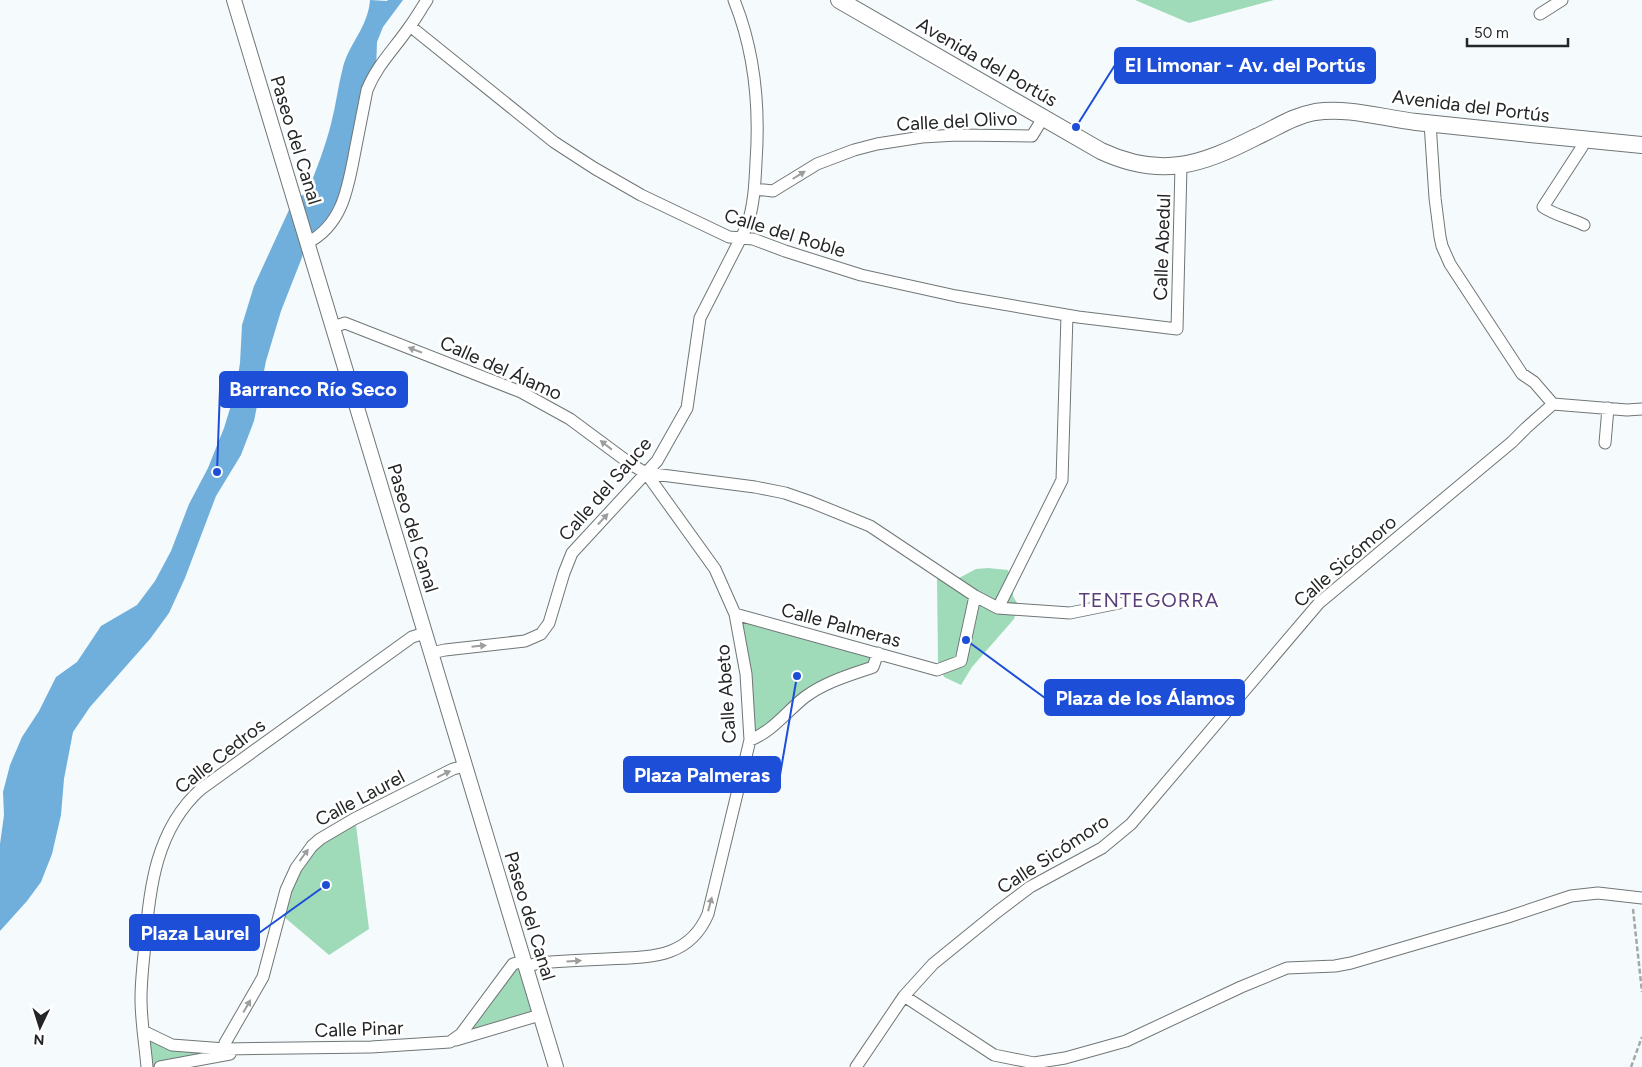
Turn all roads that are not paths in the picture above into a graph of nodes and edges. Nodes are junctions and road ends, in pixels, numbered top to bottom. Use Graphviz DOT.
graph roads {
  1 [pos="234,0"];
  2 [pos="427,0"];
  3 [pos="734,0"];
  4 [pos="839,0"];
  5 [pos="1562,0"];
  6 [pos="1540,14"];
  7 [pos="410,26"];
  8 [pos="1043,118"];
  9 [pos="1430,123"];
  10 [pos="1583,139"];
  11 [pos="1642,145"];
  12 [pos="1181,166"];
  13 [pos="755,190"];
  14 [pos="1584,225"];
  15 [pos="741,239"];
  16 [pos="308,243"];
  17 [pos="1067,315"];
  18 [pos="333,327"];
  19 [pos="1177,329"];
  20 [pos="1553,404"];
  21 [pos="1608,408"];
  22 [pos="1642,408"];
  23 [pos="1605,442"];
  24 [pos="646,473"];
  25 [pos="975,596"];
  26 [pos="1119,603"];
  27 [pos="998,608"];
  28 [pos="735,614"];
  29 [pos="425,633"];
  30 [pos="878,653"];
  31 [pos="431,654"];
  32 [pos="750,740"];
  33 [pos="465,766"];
  34 [pos="1637,898"];
  35 [pos="525,964"];
  36 [pos="904,996"];
  37 [pos="540,1015"];
  38 [pos="143,1031"];
  39 [pos="450,1042"];
  40 [pos="225,1049"];
  41 [pos="269,1049"];
  42 [pos="147,1067"];
  43 [pos="160,1067"];
  44 [pos="556,1067"];
  45 [pos="856,1067"];
  1 -- 16 [label="street, Paseo del Canal"];
  2 -- 7 [label="street"];
  3 -- 13 [label="street, Calle del Sauce"];
  4 -- 8 [label="main road, Avenida del Portús"];
  5 -- 6 [label="street"];
  7 -- 15 [label="street, Calle del Roble"];
  7 -- 16 [label="street"];
  8 -- 12 [label="main road, Avenida del Portús"];
  13 -- 8 [label="street, Calle del Olivo, one-way"];
  9 -- 10 [label="main road, Avenida del Portús"];
  9 -- 12 [label="main road, Avenida del Portús"];
  9 -- 20 [label="street"];
  10 -- 11 [label="main road, Avenida del Portús"];
  10 -- 14 [label="street"];
  12 -- 19 [label="street, Calle Abedul"];
  13 -- 15 [label="street, Calle del Sauce"];
  15 -- 17 [label="street, Calle del Roble"];
  15 -- 24 [label="street, Calle del Sauce"];
  16 -- 18 [label="street, Paseo del Canal"];
  17 -- 19 [label="street, Calle del Roble"];
  17 -- 27 [label="street"];
  24 -- 18 [label="street, Calle del Álamo, one-way"];
  18 -- 29 [label="street, Paseo del Canal"];
  20 -- 21 [label="street"];
  20 -- 36 [label="street, Calle Sicómoro"];
  21 -- 22 [label="street"];
  21 -- 23 [label="street"];
  24 -- 25 [label="street, Calle del Álamo"];
  24 -- 28 [label="street, Calle Abeto"];
  31 -- 24 [label="street, Calle del Sauce, one-way"];
  25 -- 27 [label="street, Calle del Álamo"];
  25 -- 30 [label="street, Calle Palmeras"];
  26 -- 27 [label="street"];
  28 -- 30 [label="street, Calle Palmeras"];
  28 -- 32 [label="street, Calle Abeto"];
  29 -- 31 [label="street, Paseo del Canal"];
  29 -- 38 [label="street, Calle Cedros"];
  30 -- 32 [label="street"];
  31 -- 33 [label="street, Paseo del Canal"];
  35 -- 32 [label="street, Calle Abeto, one-way"];
  33 -- 35 [label="street, Paseo del Canal"];
  40 -- 33 [label="street, Calle Laurel, one-way"];
  34 -- 36 [label="street"];
  35 -- 37 [label="street, Paseo del Canal"];
  35 -- 39 [label="street"];
  36 -- 45 [label="street, Calle Sicómoro"];
  37 -- 39 [label="street, Calle Pinar"];
  37 -- 44 [label="street, Paseo del Canal"];
  38 -- 40 [label="street, Calle Pinar"];
  38 -- 42 [label="street, Calle Cedros"];
  39 -- 41 [label="street, Calle Pinar"];
  40 -- 41 [label="street, Calle Pinar"];
  41 -- 43 [label="street, Calle Pinar"];
}
